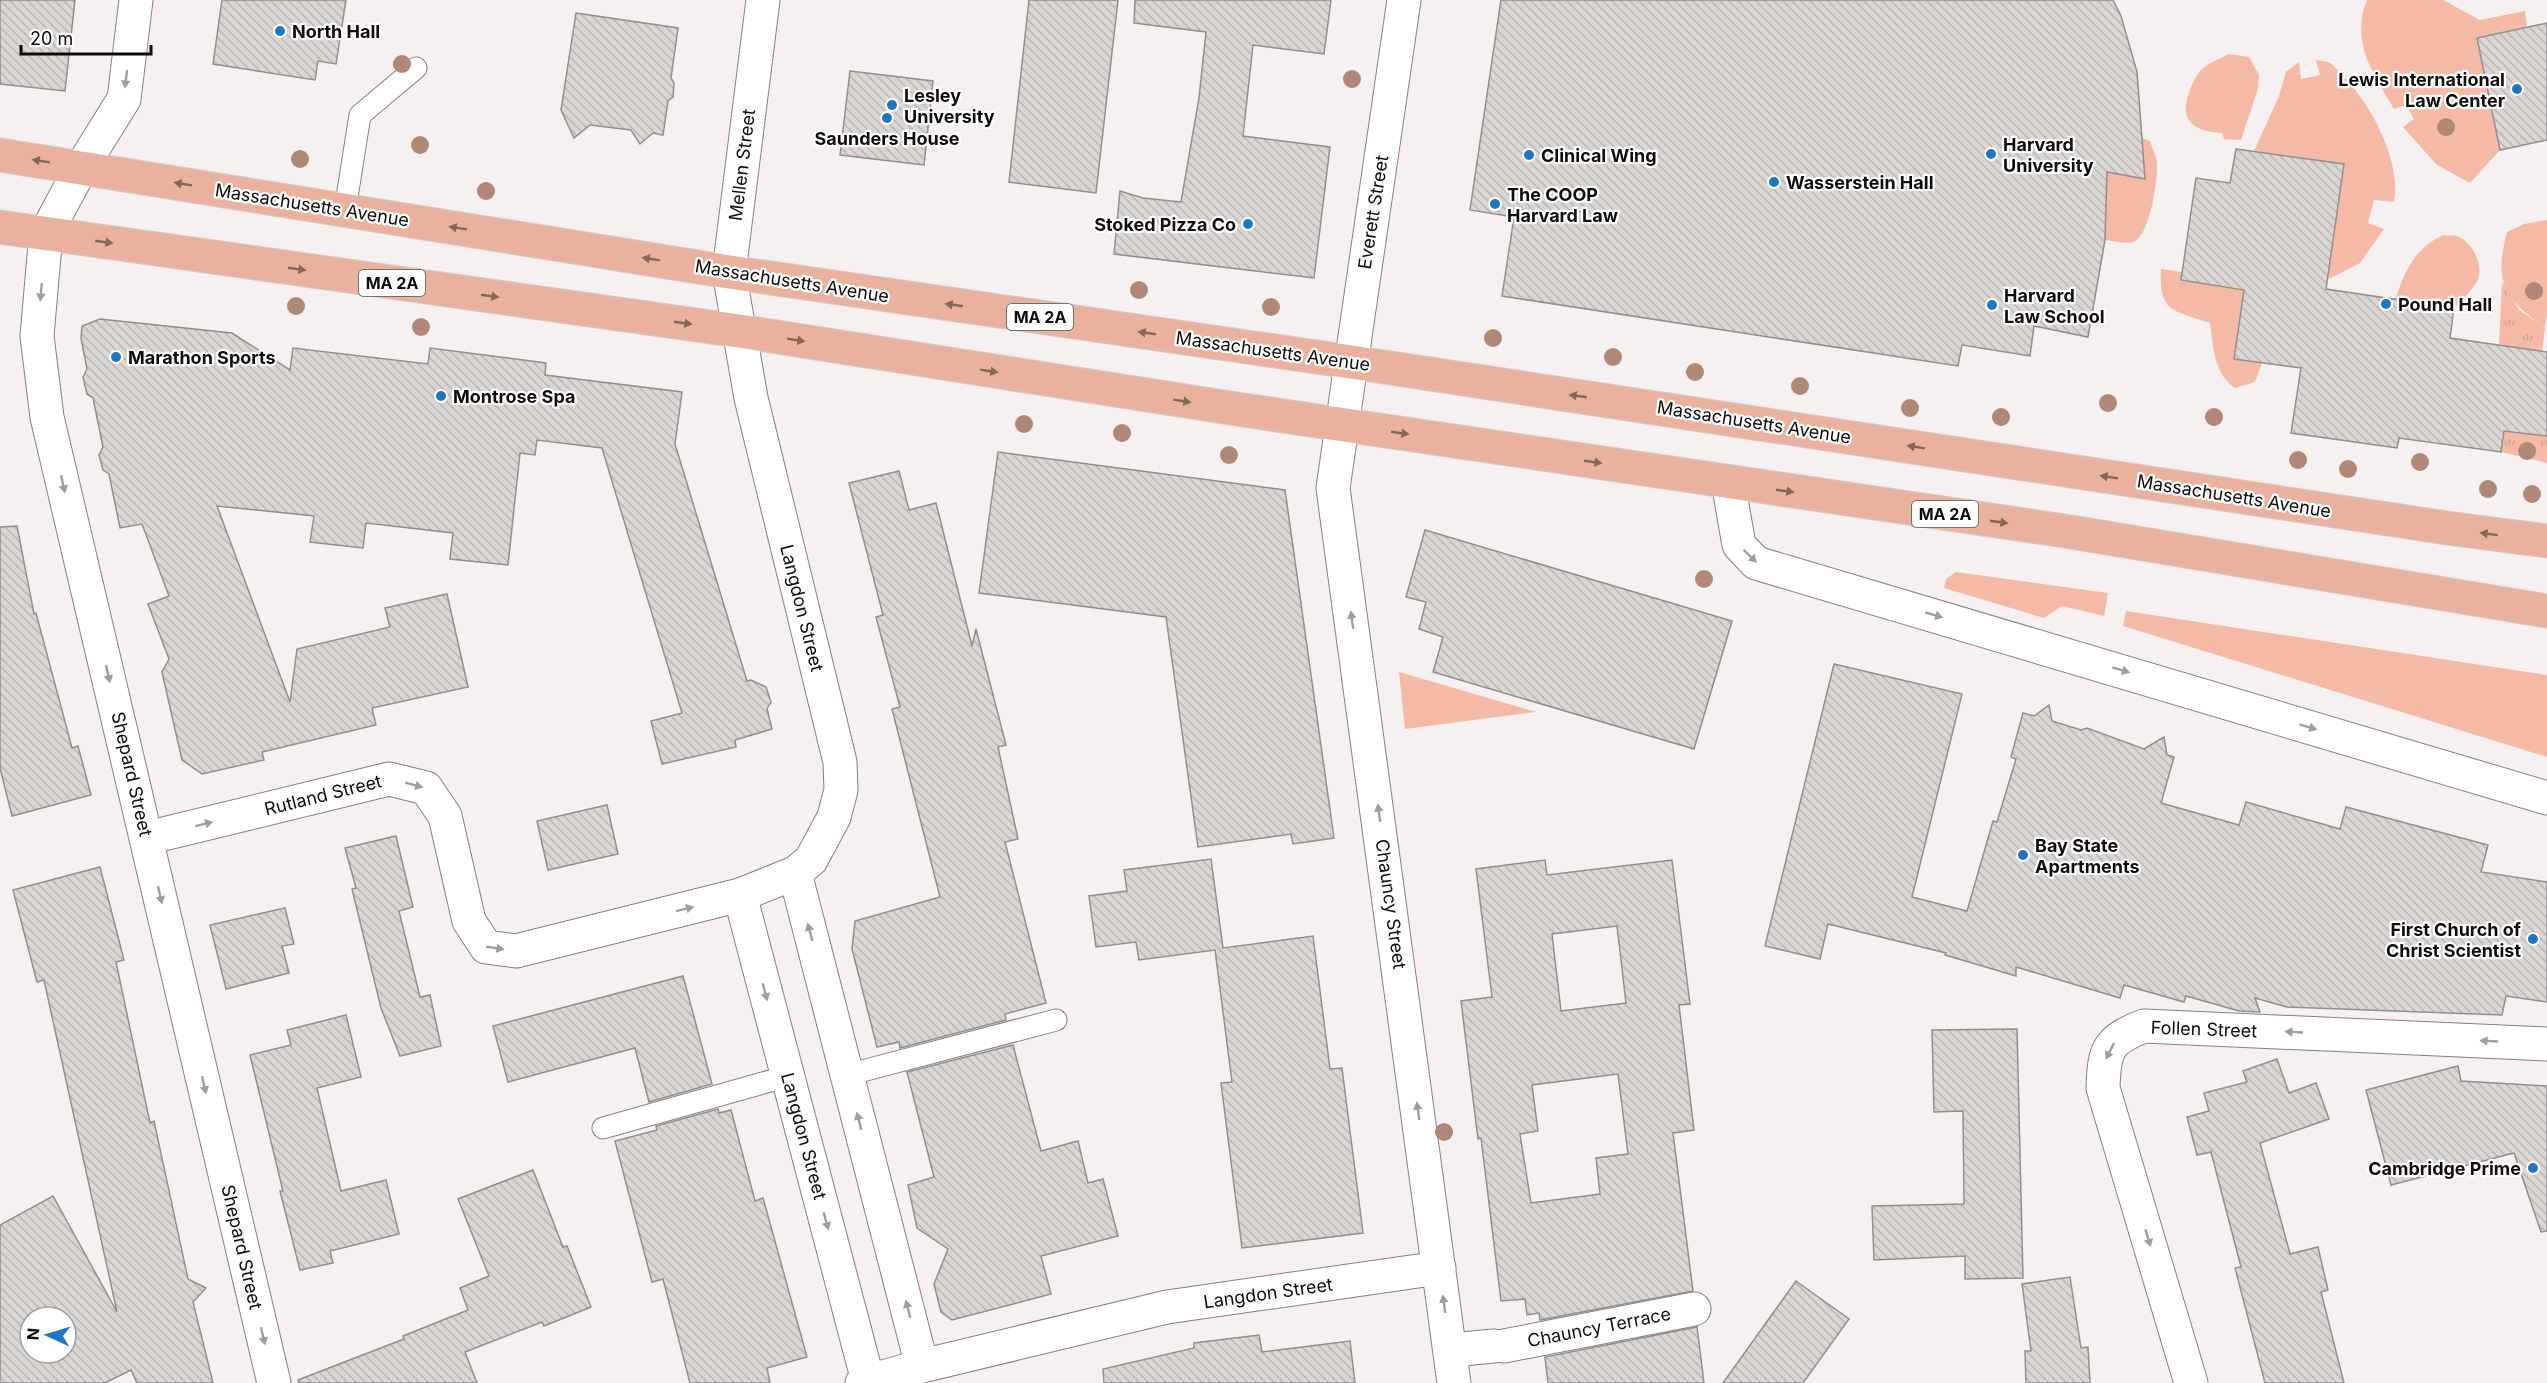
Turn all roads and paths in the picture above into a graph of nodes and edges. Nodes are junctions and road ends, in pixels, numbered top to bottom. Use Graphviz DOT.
graph roads {
  1 [pos="136,0"];
  2 [pos="763,0"];
  3 [pos="1404,0"];
  4 [pos="416,68"];
  5 [pos="0,155"];
  6 [pos="81,168"];
  7 [pos="345,210"];
  8 [pos="0,227"];
  9 [pos="46,233"];
  10 [pos="729,272"];
  11 [pos="739,331"];
  12 [pos="1351,362"];
  13 [pos="1342,425"];
  14 [pos="1728,482"];
  15 [pos="2547,541"];
  16 [pos="2547,611"];
  17 [pos="2547,798"];
  18 [pos="147,838"];
  19 [pos="795,873"];
  20 [pos="740,895"];
  21 [pos="1056,1020"];
  22 [pos="2547,1044"];
  23 [pos="847,1075"];
  24 [pos="788,1076"];
  25 [pos="603,1128"];
  26 [pos="1439,1268"];
  27 [pos="1694,1309"];
  28 [pos="1450,1350"];
  29 [pos="922,1366"];
  30 [pos="865,1382"];
  31 [pos="274,1383"];
  32 [pos="1454,1383"];
  33 [pos="2191,1383"];
  1 -- 6 [label="street, Shepard Street, one-way"];
  2 -- 10 [label="street, Mellen Street"];
  3 -- 12 [label="street, Everett Street"];
  4 -- 7 [label="lane"];
  6 -- 5 [label="main road, Massachusetts Avenue / MA 2A, one-way"];
  7 -- 6 [label="main road, Massachusetts Avenue / MA 2A, one-way"];
  6 -- 9 [label="street, Shepard Street"];
  10 -- 7 [label="main road, Massachusetts Avenue / MA 2A, one-way"];
  8 -- 9 [label="main road, MA 2A"];
  9 -- 11 [label="main road, MA 2A, one-way"];
  9 -- 18 [label="street, Shepard Street, one-way"];
  10 -- 11 [label="street, Mellen Street"];
  12 -- 10 [label="main road, Massachusetts Avenue / MA 2A, one-way"];
  11 -- 13 [label="main road, MA 2A, one-way"];
  11 -- 19 [label="street, Langdon Street"];
  12 -- 13 [label="street, Everett Street"];
  15 -- 12 [label="main road, Massachusetts Avenue / MA 2A, one-way"];
  13 -- 14 [label="main road, MA 2A, one-way"];
  26 -- 13 [label="street, Chauncy Street, one-way"];
  14 -- 16 [label="main road, MA 2A, one-way"];
  14 -- 17 [label="street, one-way"];
  18 -- 20 [label="street, Rutland Street, one-way"];
  18 -- 31 [label="street, Shepard Street, one-way"];
  19 -- 20 [label="street, Langdon Street"];
  23 -- 19 [label="street, one-way"];
  20 -- 24 [label="street, Langdon Street, one-way"];
  21 -- 23 [label="lane"];
  22 -- 33 [label="street, Follen Street, one-way"];
  29 -- 23 [label="street, one-way"];
  24 -- 25 [label="lane"];
  24 -- 30 [label="street, Langdon Street, one-way"];
  28 -- 26 [label="street, Chauncy Street, one-way"];
  26 -- 29 [label="street, Langdon Street"];
  27 -- 28 [label="street, Chauncy Terrace"];
  28 -- 32 [label="street, Chauncy Street"];
  29 -- 30 [label="street, Langdon Street"];
}
